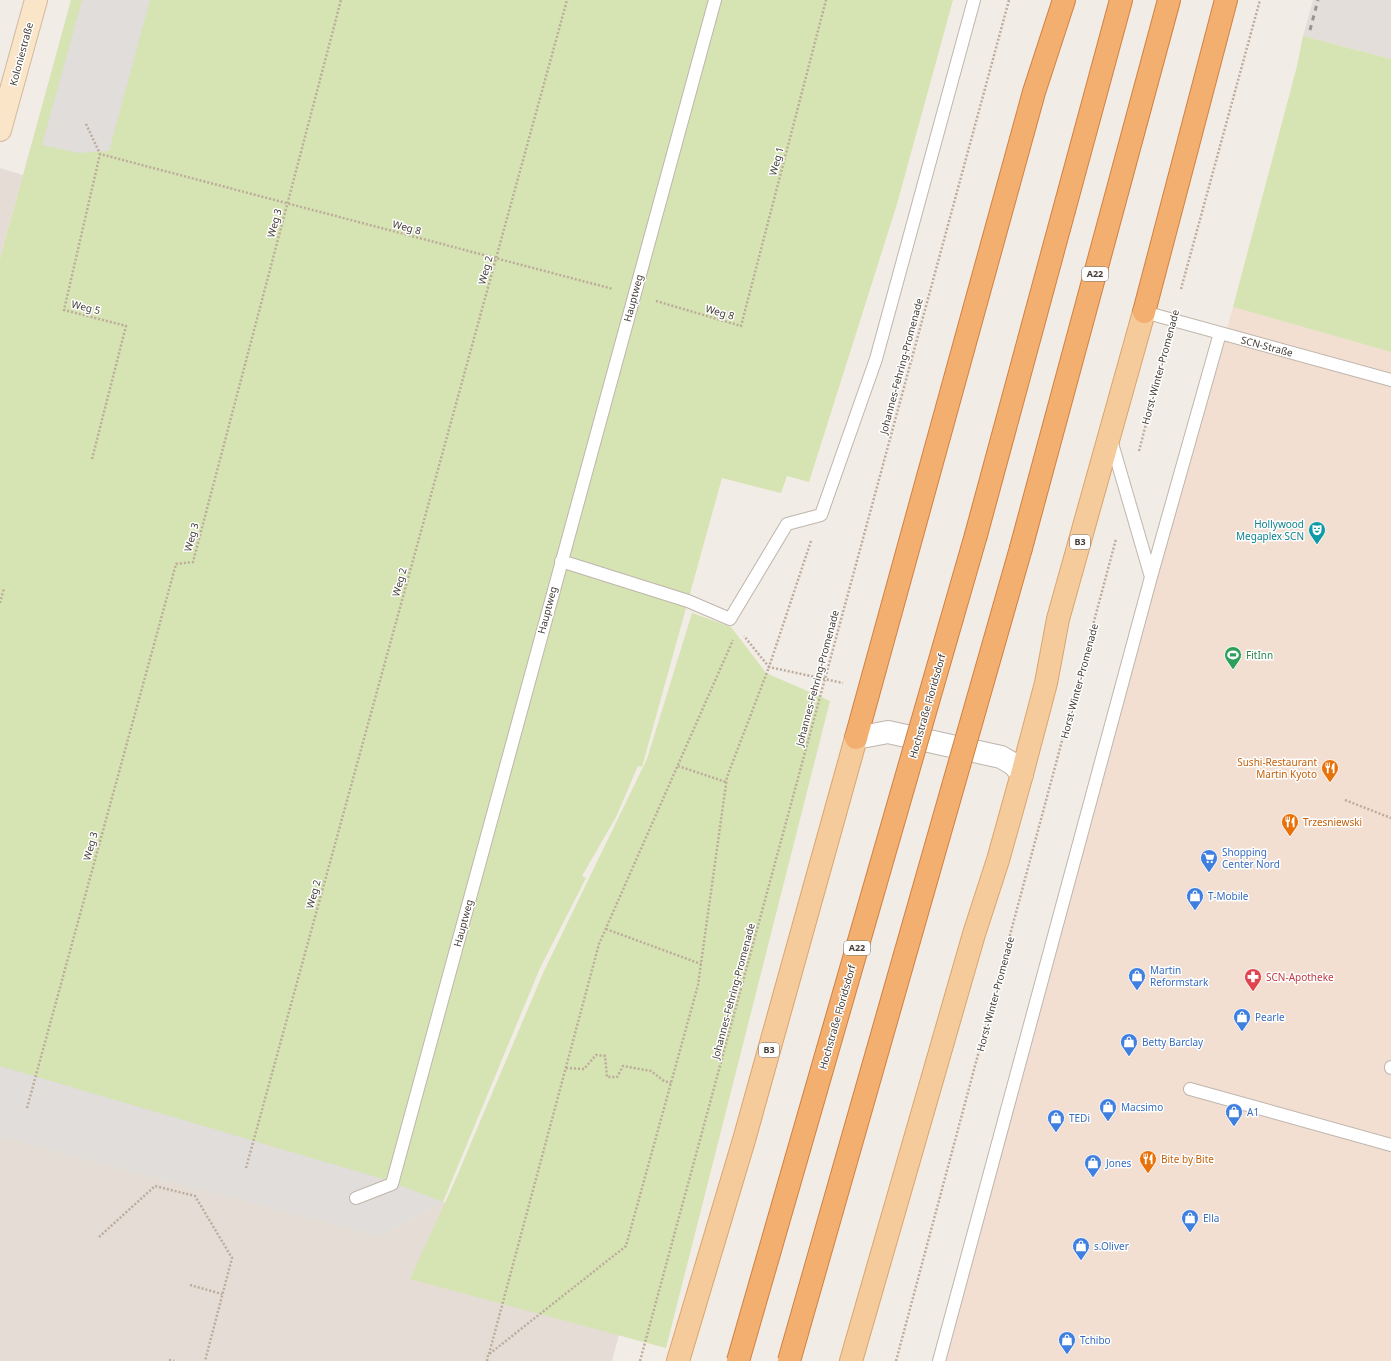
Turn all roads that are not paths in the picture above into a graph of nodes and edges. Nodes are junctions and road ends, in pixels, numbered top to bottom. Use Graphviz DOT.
graph roads {
  1 [pos="36,0"];
  2 [pos="715,0"];
  3 [pos="974,0"];
  4 [pos="1064,0"];
  5 [pos="1121,0"];
  6 [pos="1169,0"];
  7 [pos="1226,0"];
  8 [pos="0,130"];
  9 [pos="1144,312"];
  10 [pos="1220,333"];
  11 [pos="1391,380"];
  12 [pos="1109,435"];
  13 [pos="561,561"];
  14 [pos="1151,577"];
  15 [pos="856,738"];
  16 [pos="1022,774"];
  17 [pos="1190,1089"];
  18 [pos="1391,1145"];
  19 [pos="356,1198"];
  20 [pos="678,1361"];
  21 [pos="738,1361"];
  22 [pos="789,1361"];
  23 [pos="851,1361"];
  24 [pos="939,1361"];
  1 -- 8 [label="street, Koloniestraße"];
  2 -- 13 [label="lane, Hauptweg"];
  3 -- 13 [label="lane"];
  4 -- 15 [label="highway"];
  5 -- 21 [label="highway, Hochstraße Floridsdorf / A22, bridge"];
  6 -- 22 [label="highway, A22, bridge"];
  7 -- 9 [label="highway"];
  9 -- 10 [label="lane, SCN-Straße"];
  9 -- 12 [label="main road, B3"];
  10 -- 11 [label="lane, SCN-Straße"];
  10 -- 14 [label="lane"];
  12 -- 14 [label="lane"];
  12 -- 16 [label="main road, B3"];
  13 -- 19 [label="lane, Hauptweg"];
  14 -- 24 [label="lane"];
  15 -- 16 [label="street"];
  15 -- 20 [label="main road, B3"];
  16 -- 23 [label="main road, B3"];
  17 -- 18 [label="lane"];
}
